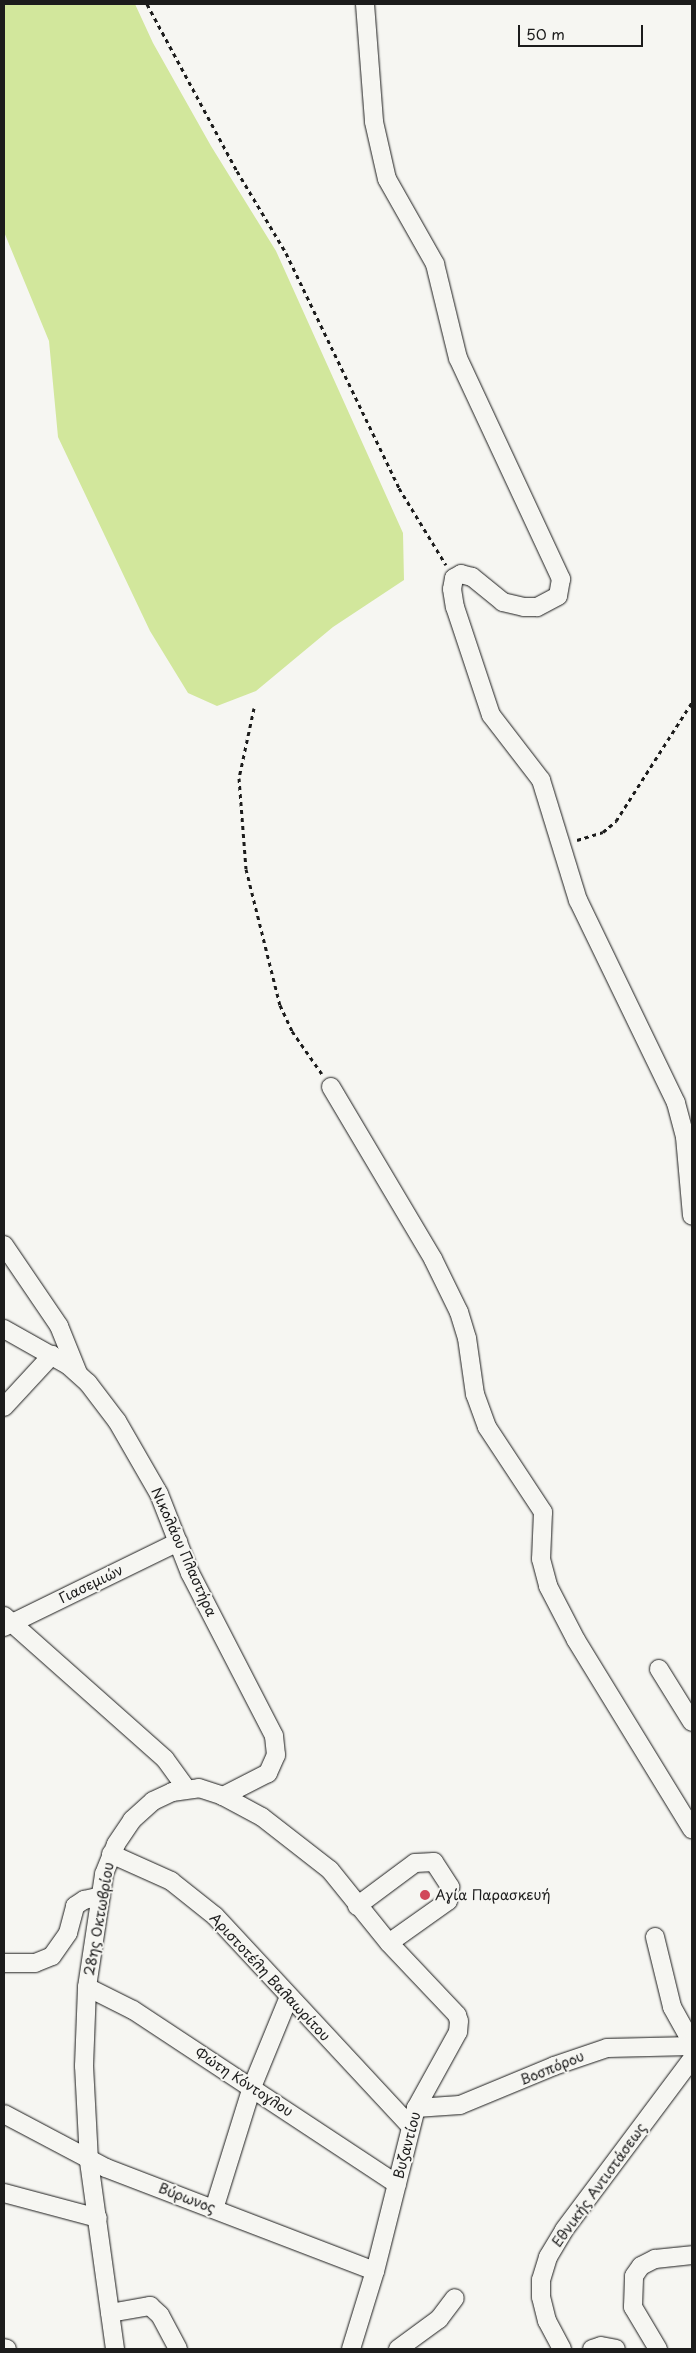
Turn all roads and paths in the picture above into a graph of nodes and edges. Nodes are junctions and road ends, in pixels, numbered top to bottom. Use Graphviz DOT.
graph roads {
  1 [pos="147,4"];
  2 [pos="365,4"];
  3 [pos="454,578"];
  4 [pos="692,702"];
  5 [pos="254,708"];
  6 [pos="561,842"];
  7 [pos="331,1087"];
  8 [pos="692,1216"];
  9 [pos="4,1245"];
  10 [pos="4,1329"];
  11 [pos="52,1354"];
  12 [pos="78,1373"];
  13 [pos="4,1406"];
  14 [pos="178,1542"];
  15 [pos="6,1622"];
  16 [pos="659,1669"];
  17 [pos="692,1722"];
  18 [pos="187,1789"];
  19 [pos="223,1796"];
  20 [pos="692,1828"];
  21 [pos="111,1854"];
  22 [pos="101,1896"];
  23 [pos="357,1906"];
  24 [pos="655,1936"];
  25 [pos="389,1944"];
  26 [pos="4,1963"];
  27 [pos="87,1987"];
  28 [pos="289,1997"];
  29 [pos="692,2045"];
  30 [pos="692,2059"];
  31 [pos="252,2087"];
  32 [pos="416,2108"];
  33 [pos="4,2114"];
  34 [pos="410,2126"];
  35 [pos="89,2161"];
  36 [pos="397,2184"];
  37 [pos="4,2193"];
  38 [pos="214,2209"];
  39 [pos="98,2218"];
  40 [pos="692,2255"];
  41 [pos="375,2271"];
  42 [pos="455,2298"];
  43 [pos="110,2313"];
  44 [pos="115,2349"];
  45 [pos="178,2349"];
  46 [pos="351,2349"];
  47 [pos="398,2349"];
  48 [pos="562,2349"];
  49 [pos="592,2349"];
  50 [pos="616,2349"];
  51 [pos="658,2349"];
  1 -- 3 [label="path"];
  2 -- 3 [label="street"];
  3 -- 6 [label="street"];
  4 -- 6 [label="path"];
  5 -- 7 [label="path"];
  6 -- 8 [label="street"];
  7 -- 20 [label="street"];
  9 -- 12 [label="street"];
  10 -- 11 [label="street, Νικολάου Πλαστήρα"];
  11 -- 12 [label="street, Νικολάου Πλαστήρα"];
  11 -- 13 [label="street"];
  12 -- 14 [label="street, Νικολάου Πλαστήρα"];
  14 -- 15 [label="street, Γιασεμιών"];
  14 -- 19 [label="street, Νικολάου Πλαστήρα"];
  15 -- 18 [label="street"];
  16 -- 17 [label="street"];
  18 -- 19 [label="street, 28ης Οκτωβρίου"];
  18 -- 21 [label="street, 28ης Οκτωβρίου"];
  19 -- 23 [label="street, 28ης Οκτωβρίου"];
  21 -- 22 [label="street, 28ης Οκτωβρίου"];
  21 -- 28 [label="street, Αριστοτέλη Βαλαωρίτου"];
  22 -- 26 [label="street"];
  22 -- 27 [label="street, 28ης Οκτωβρίου"];
  23 -- 25 [label="street, 28ης Οκτωβρίου"];
  23 -- 25 [label="street"];
  24 -- 29 [label="street"];
  25 -- 32 [label="street, Βυζαντίου"];
  27 -- 31 [label="street, Φώτη Κόντογλου"];
  27 -- 35 [label="street, 28ης Οκτωβρίου"];
  28 -- 31 [label="street"];
  28 -- 34 [label="street, Αριστοτέλη Βαλαωρίτου"];
  29 -- 32 [label="street, Βοσπόρου"];
  30 -- 48 [label="street, Εθνικής Αντιστάσεως"];
  31 -- 36 [label="street, Φώτη Κόντογλου"];
  31 -- 38 [label="street"];
  32 -- 34 [label="street, Βυζαντίου"];
  33 -- 35 [label="street, Βύρωνος"];
  34 -- 36 [label="street, Βυζαντίου"];
  35 -- 38 [label="street, Βύρωνος"];
  35 -- 39 [label="street, 28ης Οκτωβρίου"];
  36 -- 41 [label="street, Βυζαντίου"];
  37 -- 39 [label="street"];
  38 -- 41 [label="street, Βύρωνος"];
  39 -- 43 [label="street, 28ης Οκτωβρίου"];
  40 -- 51 [label="street"];
  41 -- 46 [label="street, Βυζαντίου"];
  42 -- 47 [label="street"];
  43 -- 44 [label="street, 28ης Οκτωβρίου"];
  43 -- 45 [label="street"];
  49 -- 50 [label="street"];
}
